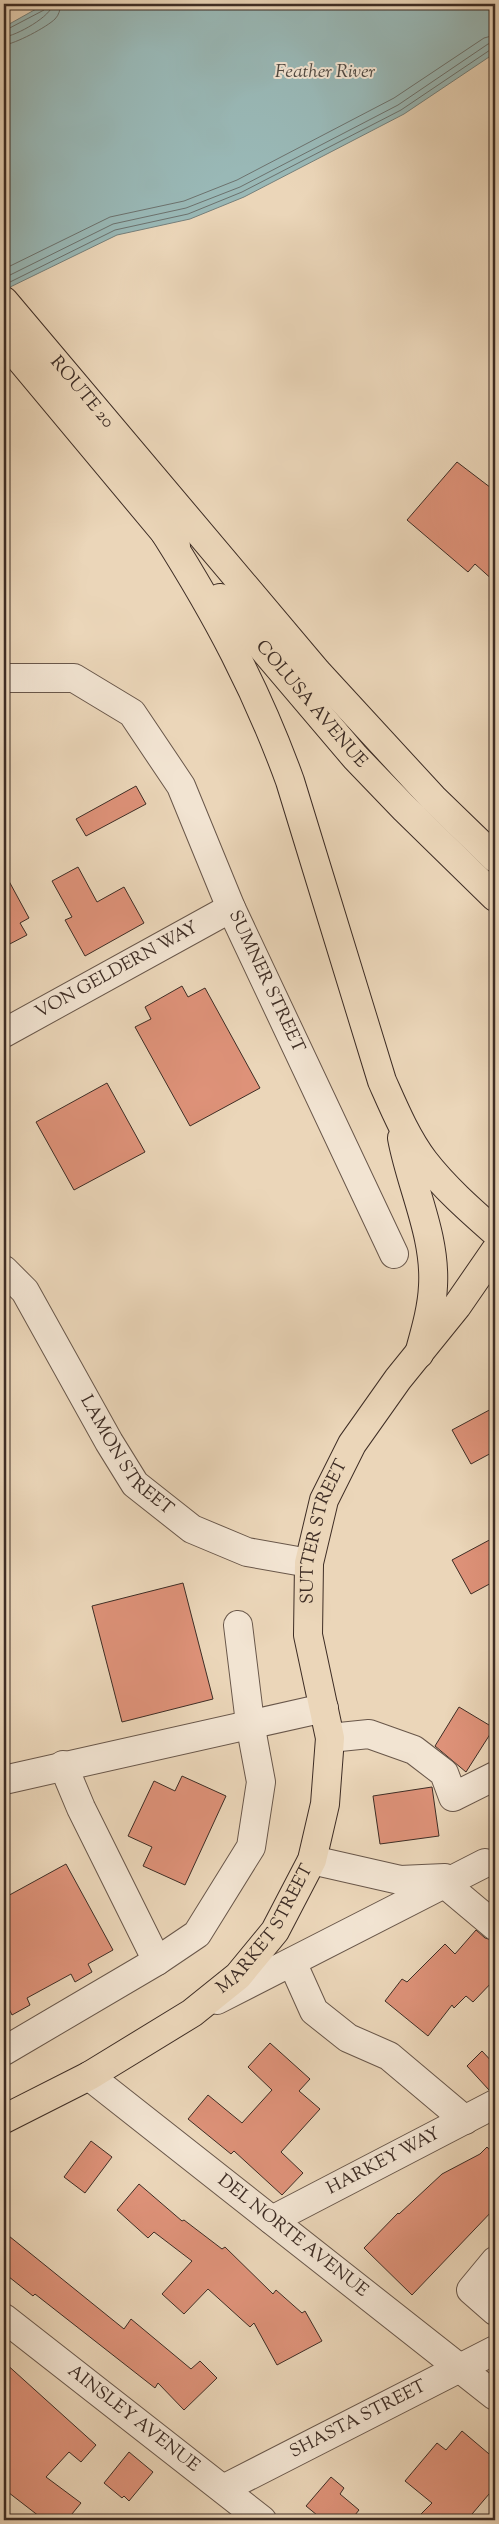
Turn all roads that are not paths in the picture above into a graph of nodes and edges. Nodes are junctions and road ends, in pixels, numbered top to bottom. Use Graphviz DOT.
graph roads {
  1 [pos="4,301"];
  2 [pos="4,340"];
  3 [pos="148,492"];
  4 [pos="165,533"];
  5 [pos="4,678"];
  6 [pos="495,858"];
  7 [pos="495,897"];
  8 [pos="231,908"];
  9 [pos="4,1033"];
  10 [pos="398,1117"];
  11 [pos="495,1232"];
  12 [pos="495,1251"];
  13 [pos="394,1254"];
  14 [pos="4,1270"];
  15 [pos="419,1354"];
  16 [pos="309,1563"];
  17 [pos="238,1625"];
  18 [pos="324,1708"];
  19 [pos="250,1724"];
  20 [pos="330,1738"];
  21 [pos="63,1766"];
  22 [pos="495,1776"];
  23 [pos="4,1780"];
  24 [pos="312,1860"];
  25 [pos="490,1861"];
  26 [pos="442,1881"];
  27 [pos="495,1926"];
  28 [pos="157,1961"];
  29 [pos="292,1962"];
  30 [pos="192,2013"];
  31 [pos="4,2051"];
  32 [pos="89,2076"];
  33 [pos="494,2106"];
  34 [pos="4,2119"];
  35 [pos="465,2120"];
  36 [pos="272,2220"];
  37 [pos="495,2260"];
  38 [pos="495,2311"];
  39 [pos="4,2318"];
  40 [pos="495,2350"];
  41 [pos="460,2367"];
  42 [pos="495,2396"];
  43 [pos="223,2489"];
  44 [pos="262,2520"];
  1 -- 3 [label="main road, ROUTE 20"];
  2 -- 3 [label="main road, ROUTE 20"];
  3 -- 4 [label="main road, COLUSA AVENUE"];
  3 -- 6 [label="main road, COLUSA AVENUE"];
  4 -- 7 [label="main road, COLUSA AVENUE"];
  4 -- 10 [label="main road"];
  5 -- 8 [label="street, SUMNER STREET"];
  8 -- 9 [label="street, VON GELDERN WAY"];
  8 -- 13 [label="street, SUMNER STREET"];
  10 -- 11 [label="main road"];
  10 -- 15 [label="main road"];
  12 -- 15 [label="main road, SUTTER STREET"];
  14 -- 16 [label="street, LAMON STREET"];
  15 -- 16 [label="main road, SUTTER STREET"];
  16 -- 18 [label="main road, SUTTER STREET"];
  17 -- 19 [label="street"];
  18 -- 19 [label="street"];
  18 -- 20 [label="main road, SUTTER STREET"];
  19 -- 21 [label="street"];
  19 -- 28 [label="street"];
  20 -- 22 [label="street"];
  20 -- 24 [label="main road, SUTTER STREET"];
  21 -- 23 [label="street"];
  21 -- 28 [label="street"];
  24 -- 26 [label="street, MARKET STREET"];
  24 -- 30 [label="main road, MARKET STREET"];
  25 -- 26 [label="street, MARKET STREET"];
  26 -- 27 [label="street"];
  26 -- 29 [label="street, MARKET STREET"];
  28 -- 31 [label="street"];
  29 -- 30 [label="street, MARKET STREET"];
  29 -- 35 [label="street"];
  30 -- 32 [label="main road, MARKET STREET"];
  32 -- 34 [label="main road, MARKET STREET"];
  32 -- 36 [label="street, DEL NORTE AVENUE"];
  33 -- 35 [label="street, HARKEY WAY"];
  35 -- 36 [label="street, HARKEY WAY"];
  36 -- 41 [label="street, DEL NORTE AVENUE"];
  37 -- 38 [label="street"];
  39 -- 43 [label="street, AINSLEY AVENUE"];
  40 -- 41 [label="street, SHASTA STREET"];
  41 -- 42 [label="street, DEL NORTE AVENUE"];
  41 -- 43 [label="street, SHASTA STREET"];
  43 -- 44 [label="street, AINSLEY AVENUE"];
}
